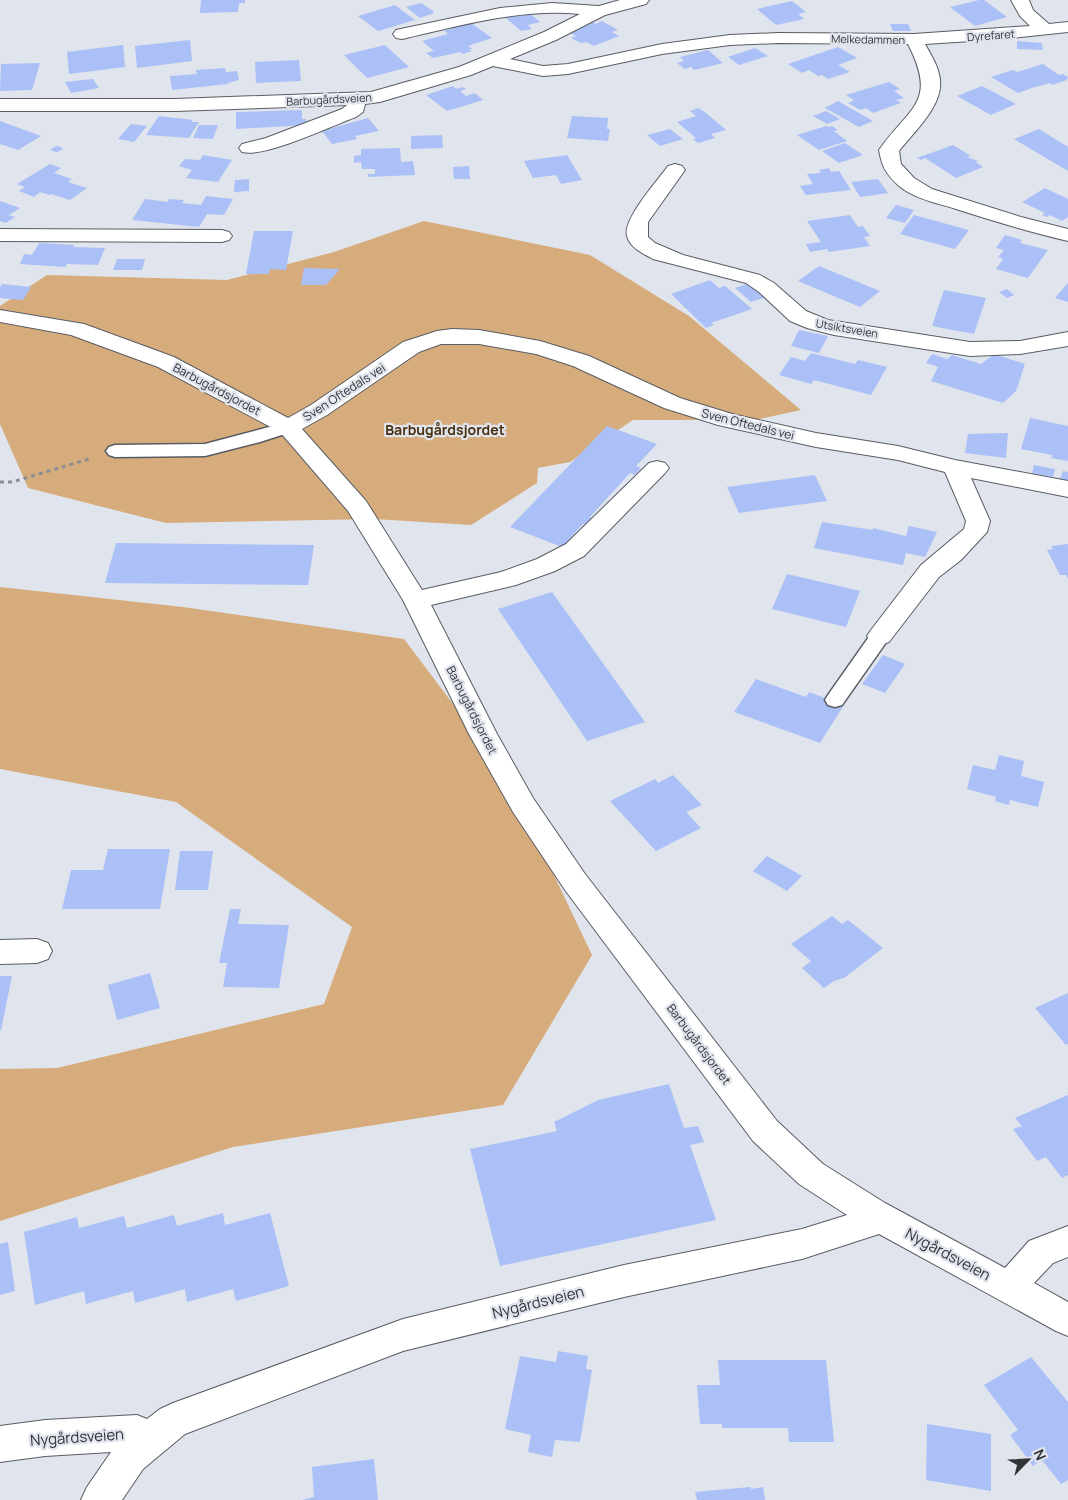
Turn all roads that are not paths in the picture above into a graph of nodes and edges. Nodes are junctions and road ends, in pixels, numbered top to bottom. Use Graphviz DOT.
graph roads {
  1 [pos="640,0"];
  2 [pos="1020,0"];
  3 [pos="599,11"];
  4 [pos="1068,27"];
  5 [pos="1045,30"];
  6 [pos="402,34"];
  7 [pos="914,40"];
  8 [pos="489,60"];
  9 [pos="356,100"];
  10 [pos="0,105"];
  11 [pos="249,148"];
  12 [pos="675,170"];
  13 [pos="0,234"];
  14 [pos="1068,235"];
  15 [pos="222,236"];
  16 [pos="0,316"];
  17 [pos="1068,339"];
  18 [pos="288,427"];
  19 [pos="115,451"];
  20 [pos="955,467"];
  21 [pos="657,468"];
  22 [pos="1068,490"];
  23 [pos="416,600"];
  24 [pos="880,636"];
  25 [pos="835,700"];
  26 [pos="37,951"];
  27 [pos="0,952"];
  28 [pos="873,1214"];
  29 [pos="1068,1241"];
  30 [pos="1012,1289"];
  31 [pos="1068,1320"];
  32 [pos="0,1444"];
  33 [pos="146,1444"];
  34 [pos="100,1500"];
  1 -- 3 [label="street, Barbugårdsveien"];
  2 -- 5 [label="street"];
  3 -- 6 [label="street"];
  3 -- 8 [label="street, Barbugårdsveien"];
  4 -- 5 [label="street, Dyrefaret"];
  5 -- 7 [label="street, Dyrefaret"];
  7 -- 8 [label="street, Melkedammen"];
  7 -- 14 [label="street, Melkedammen"];
  8 -- 9 [label="street, Barbugårdsveien"];
  9 -- 10 [label="street, Barbugårdsveien"];
  9 -- 11 [label="street"];
  12 -- 17 [label="street, Utsiktsveien"];
  13 -- 15 [label="street"];
  16 -- 18 [label="street, Barbugårdsjordet"];
  18 -- 19 [label="lane"];
  18 -- 20 [label="street, Sven Oftedals vei"];
  18 -- 23 [label="street, Barbugårdsjordet"];
  20 -- 22 [label="street, Sven Oftedals vei"];
  20 -- 24 [label="street"];
  21 -- 23 [label="street"];
  23 -- 28 [label="street, Barbugårdsjordet"];
  24 -- 25 [label="lane"];
  26 -- 27 [label="street"];
  28 -- 30 [label="street, Nygårdsveien"];
  28 -- 33 [label="street, Nygårdsveien"];
  29 -- 30 [label="street"];
  30 -- 31 [label="street, Nygårdsveien"];
  32 -- 33 [label="street, Nygårdsveien"];
  33 -- 34 [label="street"];
}
